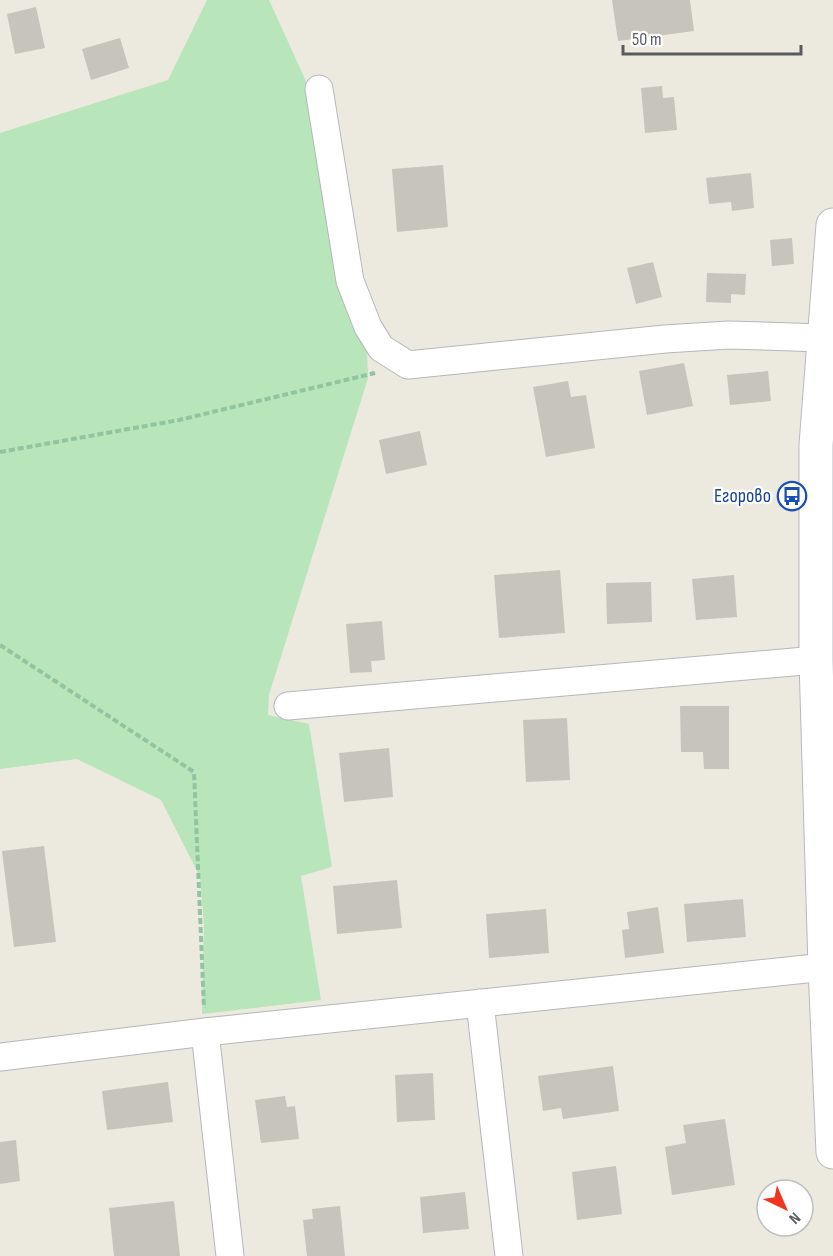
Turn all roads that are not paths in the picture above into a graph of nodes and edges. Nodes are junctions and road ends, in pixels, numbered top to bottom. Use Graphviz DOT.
graph roads {
  1 [pos="319,89"];
  2 [pos="833,225"];
  3 [pos="824,338"];
  4 [pos="825,416"];
  5 [pos="816,660"];
  6 [pos="288,706"];
  7 [pos="827,847"];
  8 [pos="825,968"];
  9 [pos="480,1003"];
  10 [pos="206,1032"];
  11 [pos="0,1057"];
  12 [pos="833,1152"];
  13 [pos="230,1256"];
  14 [pos="509,1256"];
  1 -- 3 [label="street"];
  2 -- 3 [label="main road"];
  3 -- 4 [label="main road"];
  4 -- 5 [label="main road"];
  5 -- 6 [label="street"];
  5 -- 7 [label="main road"];
  7 -- 8 [label="main road"];
  8 -- 9 [label="street"];
  8 -- 12 [label="main road"];
  9 -- 10 [label="street"];
  9 -- 14 [label="street"];
  10 -- 11 [label="street"];
  10 -- 13 [label="street"];
}
